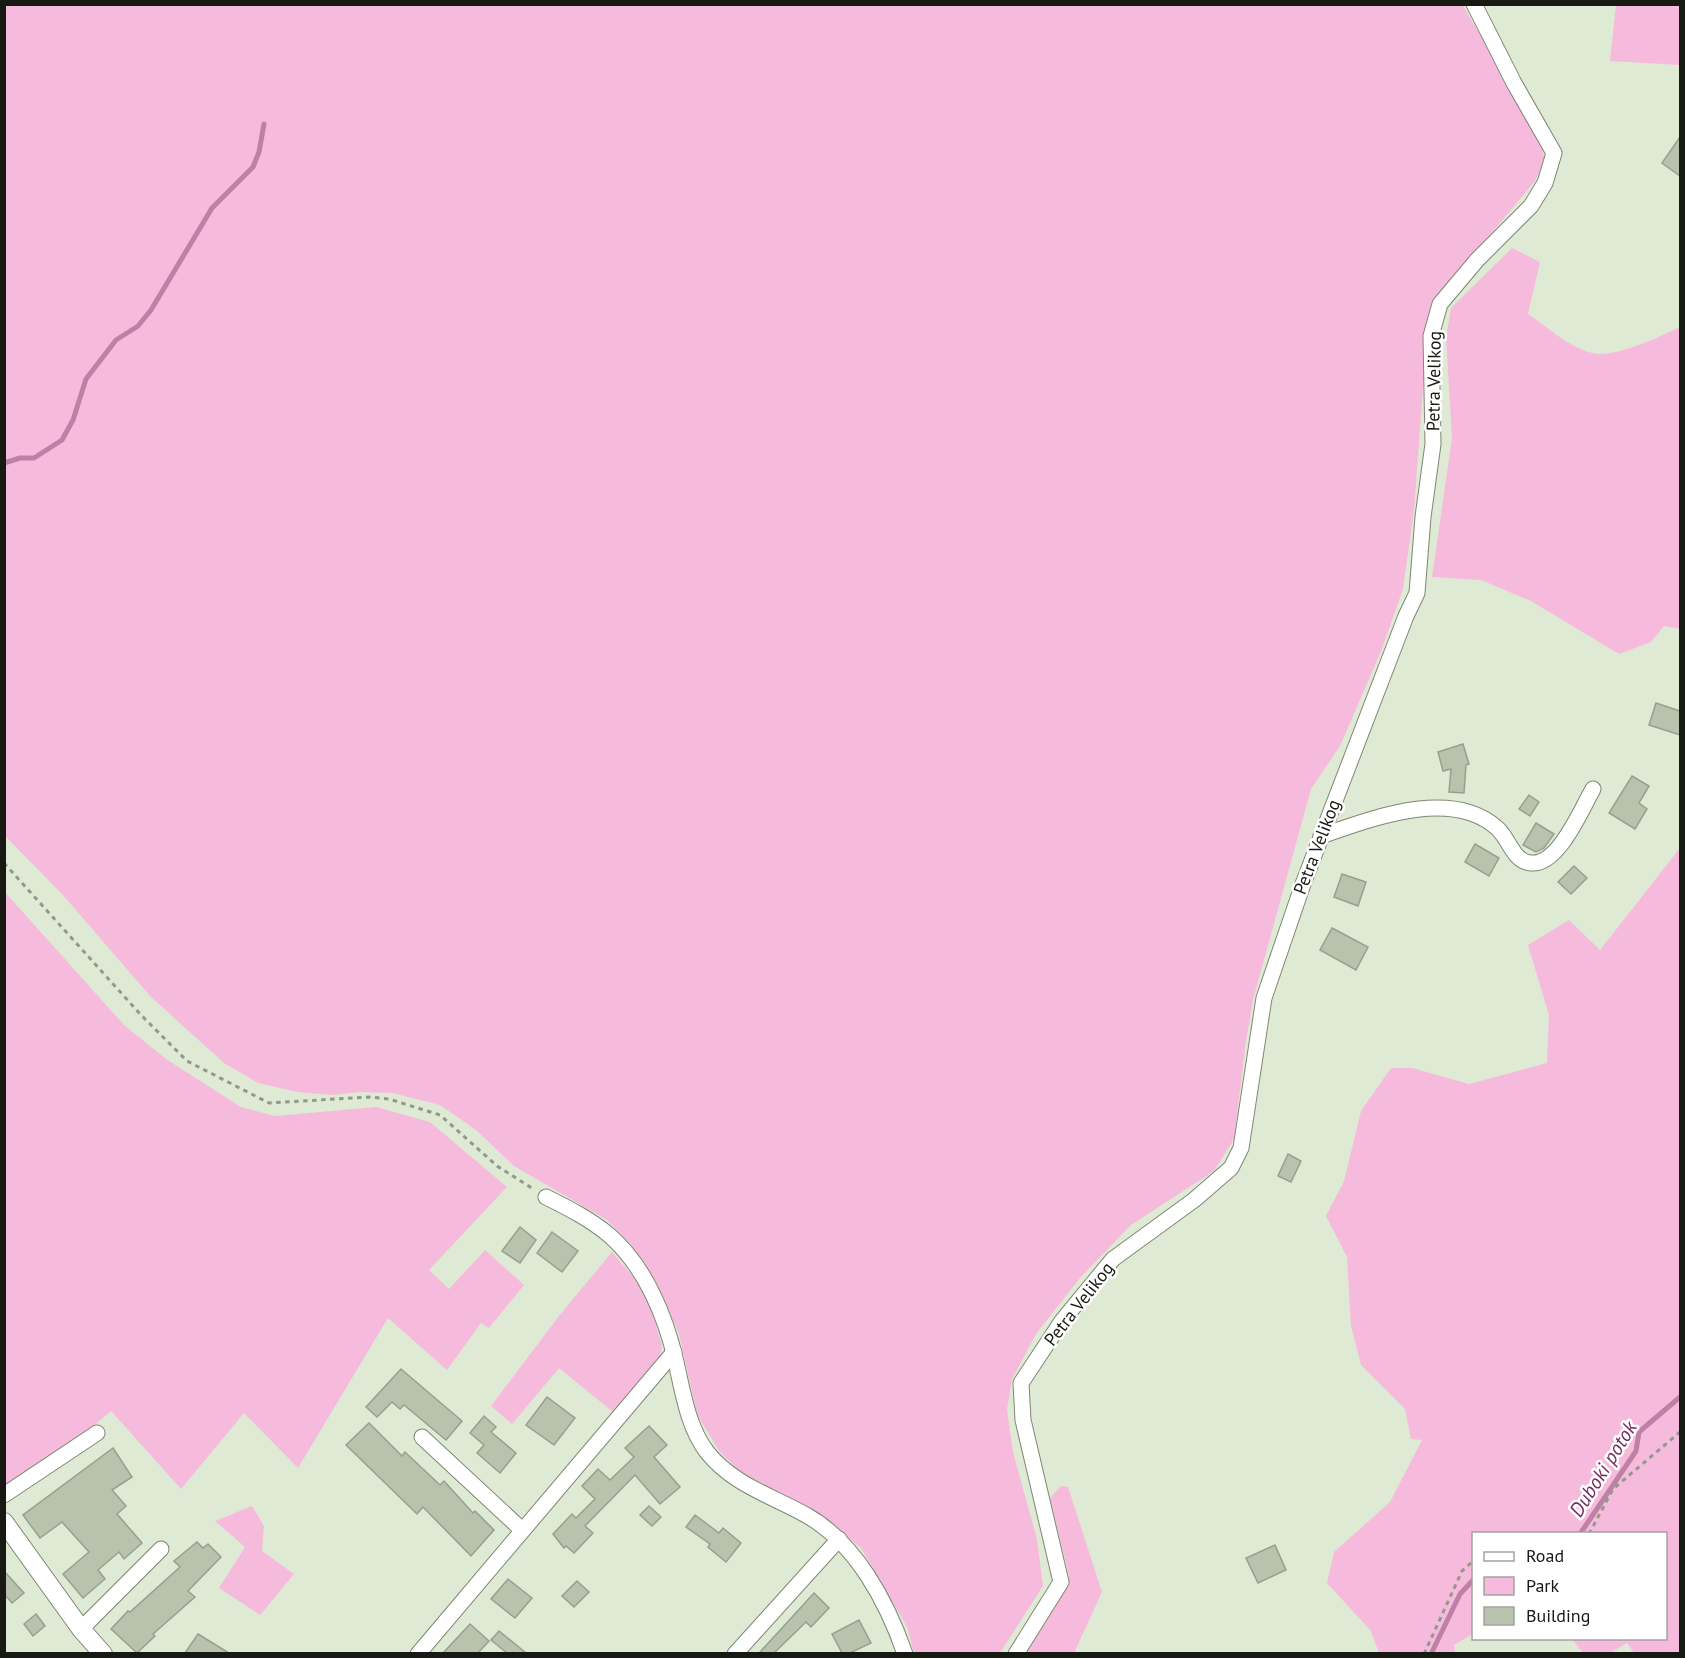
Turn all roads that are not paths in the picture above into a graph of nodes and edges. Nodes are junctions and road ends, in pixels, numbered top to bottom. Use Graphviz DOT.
graph roads {
  1 [pos="1474,4"];
  2 [pos="1593,789"];
  3 [pos="1321,836"];
  4 [pos="546,1197"];
  5 [pos="674,1352"];
  6 [pos="97,1433"];
  7 [pos="422,1437"];
  8 [pos="4,1495"];
  9 [pos="4,1522"];
  10 [pos="522,1530"];
  11 [pos="839,1539"];
  12 [pos="161,1549"];
  13 [pos="81,1629"];
  14 [pos="103,1653"];
  15 [pos="418,1653"];
  16 [pos="735,1653"];
  17 [pos="905,1653"];
  18 [pos="1016,1653"];
  1 -- 3 [label="street, Petra Velikog"];
  2 -- 3 [label="street"];
  3 -- 18 [label="street, Petra Velikog"];
  4 -- 5 [label="street"];
  5 -- 10 [label="street"];
  5 -- 11 [label="street"];
  6 -- 8 [label="street"];
  7 -- 10 [label="street"];
  9 -- 13 [label="street"];
  10 -- 15 [label="street"];
  11 -- 16 [label="street"];
  11 -- 17 [label="street"];
  12 -- 13 [label="street"];
  13 -- 14 [label="street"];
}
